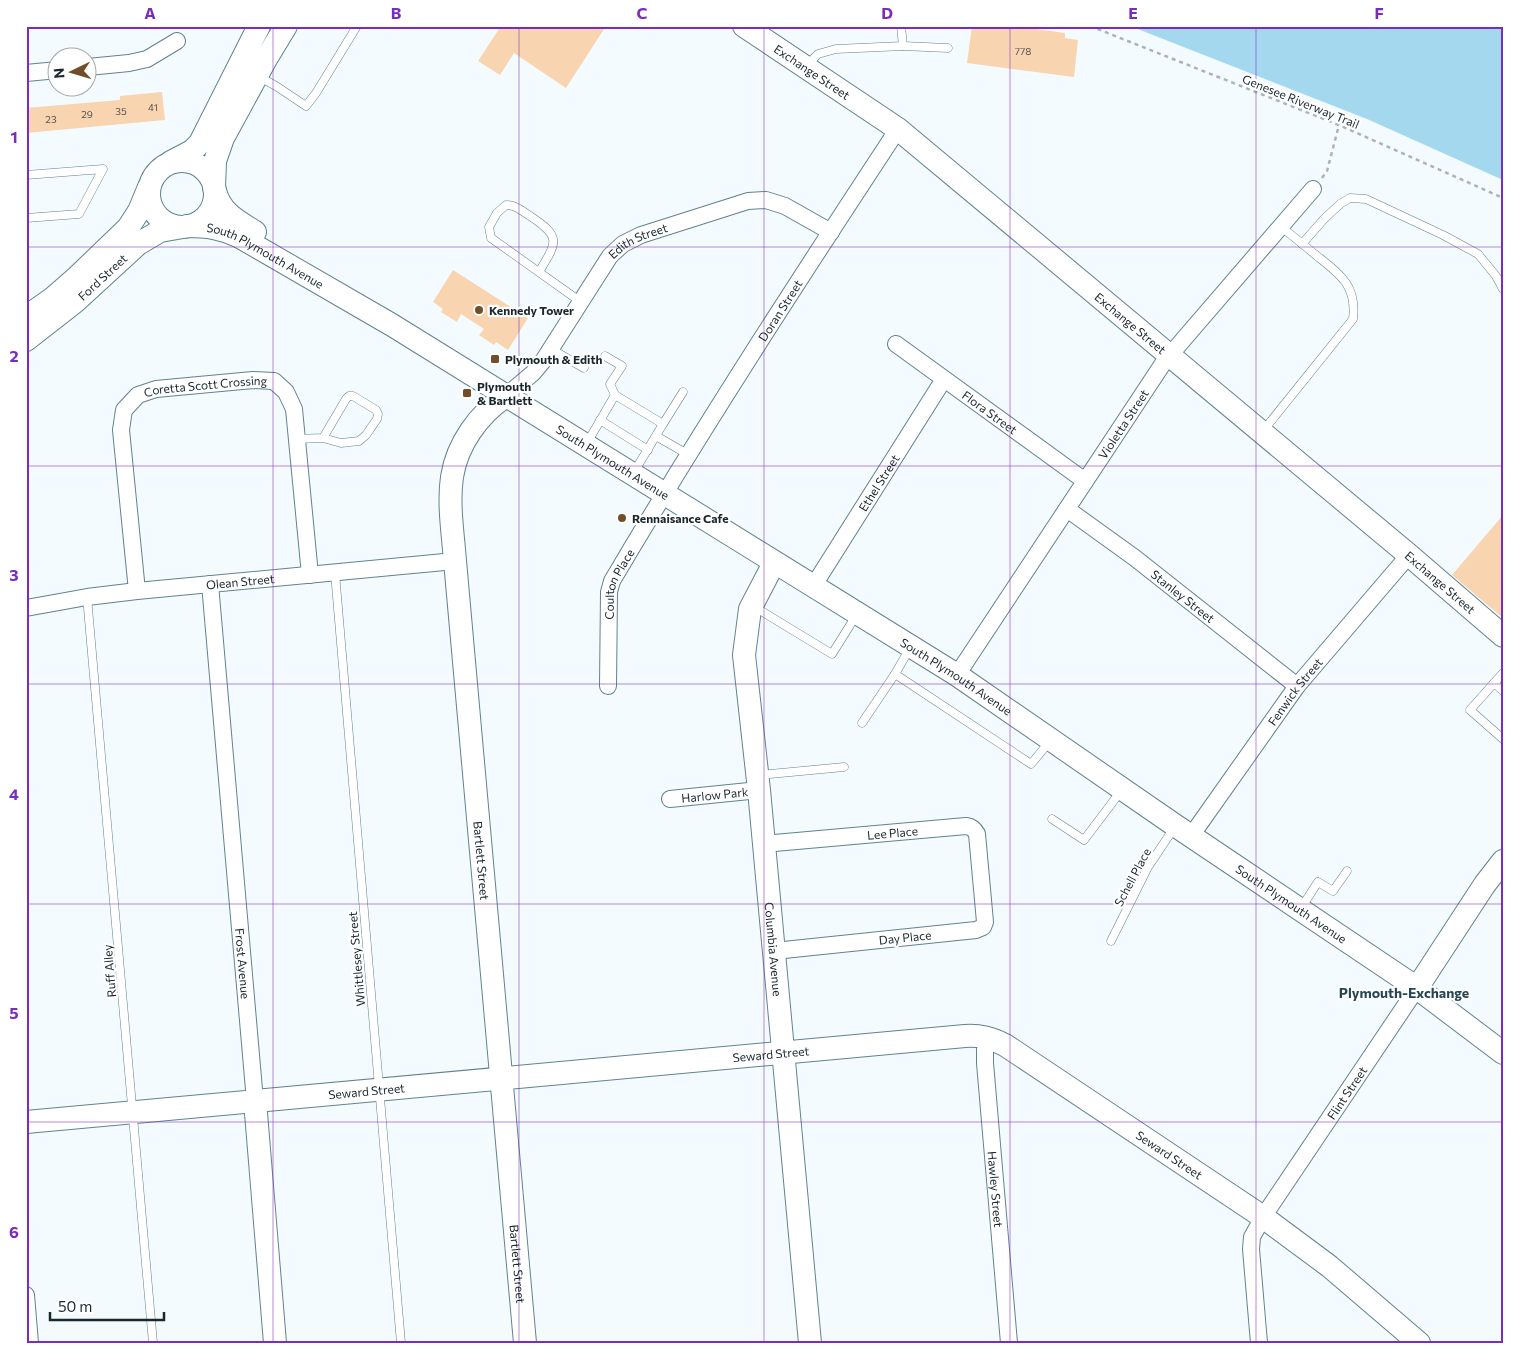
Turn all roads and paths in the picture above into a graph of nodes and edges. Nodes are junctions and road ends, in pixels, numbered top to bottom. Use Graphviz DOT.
graph roads {
  1 [pos="259,26"];
  2 [pos="286,26"];
  3 [pos="357,26"];
  4 [pos="744,26"];
  5 [pos="901,26"];
  6 [pos="1090,26"];
  7 [pos="177,41"];
  8 [pos="903,46"];
  9 [pos="948,48"];
  10 [pos="98,66"];
  11 [pos="806,67"];
  12 [pos="48,71"];
  13 [pos="26,73"];
  14 [pos="257,75"];
  15 [pos="1339,125"];
  16 [pos="898,129"];
  17 [pos="171,162"];
  18 [pos="26,175"];
  19 [pos="151,181"];
  20 [pos="215,189"];
  21 [pos="1313,189"];
  22 [pos="1503,198"];
  23 [pos="26,218"];
  24 [pos="185,226"];
  25 [pos="1281,227"];
  26 [pos="831,232"];
  27 [pos="1302,244"];
  28 [pos="539,272"];
  29 [pos="1503,288"];
  30 [pos="580,302"];
  31 [pos="26,317"];
  32 [pos="392,325"];
  33 [pos="26,340"];
  34 [pos="896,344"];
  35 [pos="551,349"];
  36 [pos="1170,355"];
  37 [pos="606,356"];
  38 [pos="584,368"];
  39 [pos="944,379"];
  40 [pos="683,392"];
  41 [pos="615,395"];
  42 [pos="506,396"];
  43 [pos="600,420"];
  44 [pos="663,424"];
  45 [pos="1262,432"];
  46 [pos="656,436"];
  47 [pos="323,438"];
  48 [pos="296,439"];
  49 [pos="586,445"];
  50 [pos="648,450"];
  51 [pos="689,454"];
  52 [pos="633,474"];
  53 [pos="1085,481"];
  54 [pos="664,493"];
  55 [pos="1068,509"];
  56 [pos="1409,555"];
  57 [pos="455,561"];
  58 [pos="774,563"];
  59 [pos="335,573"];
  60 [pos="310,575"];
  61 [pos="210,584"];
  62 [pos="814,586"];
  63 [pos="137,591"];
  64 [pos="87,597"];
  65 [pos="752,605"];
  66 [pos="26,608"];
  67 [pos="858,613"];
  68 [pos="1503,636"];
  69 [pos="911,646"];
  70 [pos="1503,673"];
  71 [pos="895,674"];
  72 [pos="957,675"];
  73 [pos="1494,683"];
  74 [pos="608,686"];
  75 [pos="1297,686"];
  76 [pos="1503,692"];
  77 [pos="862,723"];
  78 [pos="1503,739"];
  79 [pos="1050,740"];
  80 [pos="844,767"];
  81 [pos="758,783"];
  82 [pos="1122,789"];
  83 [pos="670,799"];
  84 [pos="1052,819"];
  85 [pos="1183,831"];
  86 [pos="763,844"];
  87 [pos="1503,861"];
  88 [pos="1347,871"];
  89 [pos="981,874"];
  90 [pos="1300,910"];
  91 [pos="1111,940"];
  92 [pos="774,951"];
  93 [pos="1416,988"];
  94 [pos="988,1038"];
  95 [pos="783,1052"];
  96 [pos="1503,1053"];
  97 [pos="501,1078"];
  98 [pos="378,1090"];
  99 [pos="255,1101"];
  100 [pos="133,1113"];
  101 [pos="26,1122"];
  102 [pos="1264,1216"];
  103 [pos="26,1295"];
  104 [pos="30,1343"];
  105 [pos="153,1343"];
  106 [pos="276,1343"];
  107 [pos="401,1343"];
  108 [pos="525,1343"];
  109 [pos="810,1343"];
  110 [pos="1009,1343"];
  111 [pos="1259,1343"];
  112 [pos="1419,1343"];
  1 -- 17 [label="street"];
  2 -- 14 [label="street"];
  3 -- 14 [label="lane"];
  4 -- 11 [label="street, Exchange Street"];
  5 -- 8 [label="lane"];
  6 -- 15 [label="path, Genesee Riverway Trail"];
  7 -- 10 [label="street"];
  8 -- 9 [label="lane"];
  8 -- 11 [label="lane"];
  11 -- 16 [label="street, Exchange Street"];
  12 -- 13 [label="street"];
  14 -- 20 [label="street"];
  15 -- 21 [label="path"];
  15 -- 22 [label="path, Genesee Riverway Trail"];
  16 -- 26 [label="street, Doran Street"];
  16 -- 36 [label="street, Exchange Street"];
  17 -- 19 [label="street"];
  17 -- 20 [label="street"];
  18 -- 23 [label="lane"];
  19 -- 24 [label="street"];
  19 -- 31 [label="street, Ford Street"];
  20 -- 24 [label="street"];
  20 -- 32 [label="street, South Plymouth Avenue"];
  21 -- 25 [label="street, Violetta Street"];
  24 -- 32 [label="street, South Plymouth Avenue"];
  24 -- 33 [label="street, Ford Street"];
  25 -- 27 [label="lane"];
  25 -- 36 [label="street, Violetta Street"];
  26 -- 30 [label="street, Edith Street"];
  26 -- 51 [label="street, Doran Street"];
  27 -- 29 [label="lane"];
  27 -- 45 [label="lane"];
  28 -- 28 [label="lane"];
  28 -- 30 [label="lane"];
  30 -- 35 [label="street, Edith Street"];
  32 -- 42 [label="street, South Plymouth Avenue"];
  34 -- 39 [label="street, Flora Street"];
  35 -- 38 [label="lane"];
  35 -- 42 [label="street, Edith Street"];
  36 -- 45 [label="street, Exchange Street"];
  36 -- 53 [label="street, Violetta Street"];
  37 -- 41 [label="lane"];
  39 -- 53 [label="street, Flora Street"];
  39 -- 62 [label="street, Ethel Street"];
  40 -- 44 [label="lane"];
  41 -- 43 [label="lane"];
  41 -- 44 [label="lane"];
  42 -- 49 [label="street, South Plymouth Avenue"];
  42 -- 57 [label="street, Bartlett Street"];
  43 -- 49 [label="lane"];
  43 -- 50 [label="lane"];
  44 -- 46 [label="lane"];
  45 -- 56 [label="street, Exchange Street"];
  46 -- 50 [label="lane"];
  46 -- 51 [label="lane"];
  47 -- 47 [label="lane"];
  47 -- 48 [label="lane"];
  48 -- 60 [label="street, Coretta Scott Crossing"];
  48 -- 63 [label="street, Coretta Scott Crossing"];
  49 -- 52 [label="street, South Plymouth Avenue"];
  50 -- 52 [label="lane"];
  51 -- 54 [label="street, Doran Street"];
  52 -- 54 [label="street, South Plymouth Avenue"];
  53 -- 55 [label="street, Violetta Street"];
  54 -- 58 [label="street, South Plymouth Avenue"];
  54 -- 74 [label="street, Coulton Place"];
  55 -- 72 [label="street, Violetta Street"];
  55 -- 75 [label="street, Stanley Street"];
  56 -- 68 [label="street, Exchange Street"];
  56 -- 75 [label="street, Fenwick Street"];
  57 -- 59 [label="street, Olean Street"];
  57 -- 97 [label="street, Bartlett Street"];
  58 -- 62 [label="street, South Plymouth Avenue"];
  58 -- 65 [label="street, Columbia Avenue"];
  59 -- 60 [label="street, Olean Street"];
  59 -- 98 [label="lane, Whittlesey Street"];
  60 -- 61 [label="street, Olean Street"];
  61 -- 63 [label="street, Olean Street"];
  61 -- 99 [label="street, Frost Avenue"];
  62 -- 67 [label="street, South Plymouth Avenue"];
  63 -- 64 [label="street, Olean Street"];
  64 -- 66 [label="street, Olean Street"];
  64 -- 100 [label="lane, Ruff Alley"];
  65 -- 67 [label="lane"];
  65 -- 81 [label="street, Columbia Avenue"];
  67 -- 69 [label="street, South Plymouth Avenue"];
  69 -- 71 [label="lane"];
  69 -- 72 [label="street, South Plymouth Avenue"];
  70 -- 73 [label="lane"];
  71 -- 77 [label="lane"];
  71 -- 79 [label="lane"];
  72 -- 79 [label="street, South Plymouth Avenue"];
  73 -- 76 [label="lane"];
  73 -- 78 [label="lane"];
  75 -- 85 [label="street, Fenwick Street"];
  79 -- 82 [label="street, South Plymouth Avenue"];
  80 -- 81 [label="lane"];
  81 -- 83 [label="street, Harlow Park"];
  81 -- 86 [label="street, Columbia Avenue"];
  82 -- 84 [label="lane"];
  82 -- 85 [label="street, South Plymouth Avenue"];
  85 -- 90 [label="street, South Plymouth Avenue"];
  85 -- 91 [label="lane, Schell Place"];
  86 -- 89 [label="street, Lee Place"];
  86 -- 92 [label="street, Columbia Avenue"];
  87 -- 93 [label="street, Flint Street"];
  88 -- 90 [label="lane"];
  89 -- 92 [label="street, Day Place"];
  90 -- 93 [label="street, South Plymouth Avenue"];
  92 -- 95 [label="street, Columbia Avenue"];
  93 -- 96 [label="street, South Plymouth Avenue"];
  93 -- 102 [label="street, Flint Street"];
  94 -- 95 [label="street, Seward Street"];
  94 -- 102 [label="street, Seward Street"];
  94 -- 110 [label="street, Hawley Street"];
  95 -- 97 [label="street, Seward Street"];
  95 -- 109 [label="street, Columbia Avenue"];
  97 -- 98 [label="street, Seward Street"];
  97 -- 108 [label="street, Bartlett Street"];
  98 -- 99 [label="street, Seward Street"];
  98 -- 107 [label="lane, Whittlesey Street"];
  99 -- 100 [label="street, Seward Street"];
  99 -- 106 [label="street, Frost Avenue"];
  100 -- 101 [label="street, Seward Street"];
  100 -- 105 [label="lane, Ruff Alley"];
  102 -- 111 [label="street, Flint Street"];
  102 -- 112 [label="street, Seward Street"];
  103 -- 104 [label="street"];
}
